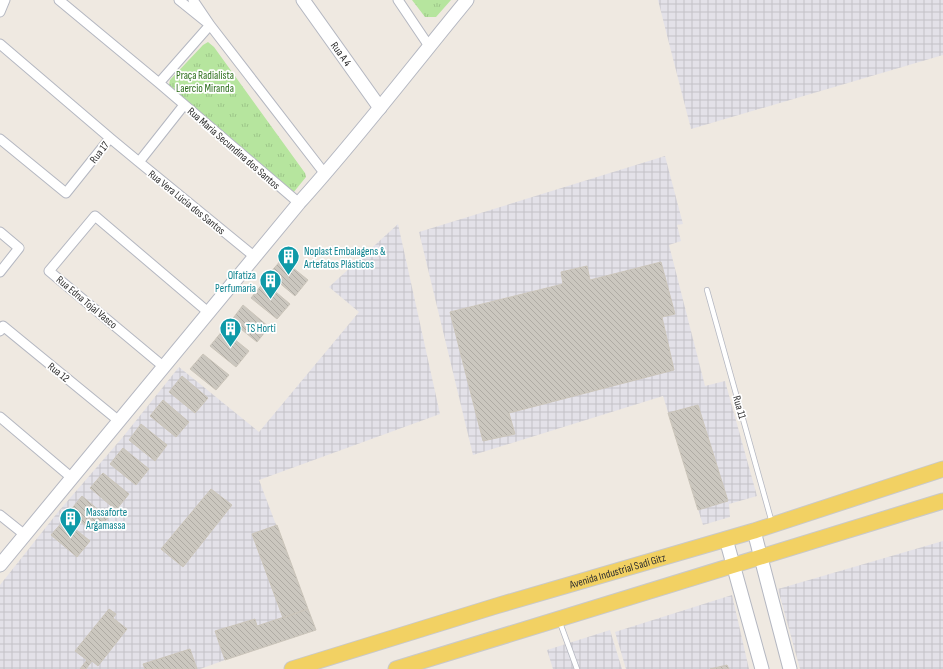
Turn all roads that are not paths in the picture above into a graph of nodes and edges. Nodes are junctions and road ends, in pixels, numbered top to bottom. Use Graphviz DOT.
graph roads {
  1 [pos="5,0"];
  2 [pos="59,0"];
  3 [pos="179,0"];
  4 [pos="193,0"];
  5 [pos="303,0"];
  6 [pos="398,0"];
  7 [pos="467,0"];
  8 [pos="0,12"];
  9 [pos="210,25"];
  10 [pos="0,44"];
  11 [pos="429,46"];
  12 [pos="159,83"];
  13 [pos="184,105"];
  14 [pos="380,108"];
  15 [pos="110,138"];
  16 [pos="0,140"];
  17 [pos="139,162"];
  18 [pos="325,174"];
  19 [pos="299,203"];
  20 [pos="0,232"];
  21 [pos="255,256"];
  22 [pos="0,272"];
  23 [pos="707,290"];
  24 [pos="208,312"];
  25 [pos="0,331"];
  26 [pos="164,367"];
  27 [pos="0,417"];
  28 [pos="119,421"];
  29 [pos="943,469"];
  30 [pos="72,478"];
  31 [pos="943,501"];
  32 [pos="0,515"];
  33 [pos="773,524"];
  34 [pos="754,531"];
  35 [pos="25,535"];
  36 [pos="726,539"];
  37 [pos="761,557"];
  38 [pos="734,564"];
  39 [pos="0,565"];
  40 [pos="559,619"];
  41 [pos="292,669"];
  42 [pos="396,669"];
  43 [pos="576,669"];
  44 [pos="762,669"];
  45 [pos="790,669"];
  1 -- 8 [label="street"];
  2 -- 12 [label="street, Rua Maria Secundina dos Santos"];
  3 -- 9 [label="street"];
  4 -- 9 [label="street"];
  5 -- 14 [label="street, Rua A 4"];
  6 -- 11 [label="street"];
  7 -- 11 [label="street"];
  9 -- 12 [label="street"];
  9 -- 18 [label="street"];
  10 -- 15 [label="street, Rua 17"];
  11 -- 14 [label="street"];
  12 -- 13 [label="street, Rua Maria Secundina dos Santos"];
  13 -- 17 [label="street, Rua Vera Lúcia dos Santos"];
  13 -- 19 [label="street, Rua Maria Secundina dos Santos"];
  14 -- 18 [label="street"];
  15 -- 16 [label="street, Rua 17"];
  15 -- 17 [label="street"];
  17 -- 21 [label="street, Rua Vera Lúcia dos Santos"];
  18 -- 19 [label="street"];
  19 -- 21 [label="street"];
  20 -- 22 [label="street"];
  21 -- 24 [label="street"];
  23 -- 33 [label="lane, Rua 11"];
  24 -- 26 [label="street"];
  24 -- 26 [label="street, Rua Edna Tojal Vasco"];
  25 -- 28 [label="street, Rua 12"];
  26 -- 28 [label="street"];
  27 -- 30 [label="street"];
  28 -- 30 [label="street"];
  29 -- 33 [label="main road, Avenida Industrial Sadi Gitz"];
  30 -- 35 [label="street"];
  31 -- 37 [label="main road"];
  32 -- 35 [label="street"];
  33 -- 34 [label="main road, Avenida Industrial Sadi Gitz"];
  34 -- 36 [label="main road, Avenida Industrial Sadi Gitz"];
  34 -- 37 [label="street"];
  35 -- 39 [label="street"];
  36 -- 38 [label="street"];
  36 -- 41 [label="main road, Avenida Industrial Sadi Gitz"];
  37 -- 38 [label="main road"];
  37 -- 45 [label="street"];
  38 -- 40 [label="main road"];
  38 -- 44 [label="street"];
  40 -- 42 [label="main road"];
  40 -- 43 [label="lane"];
}
